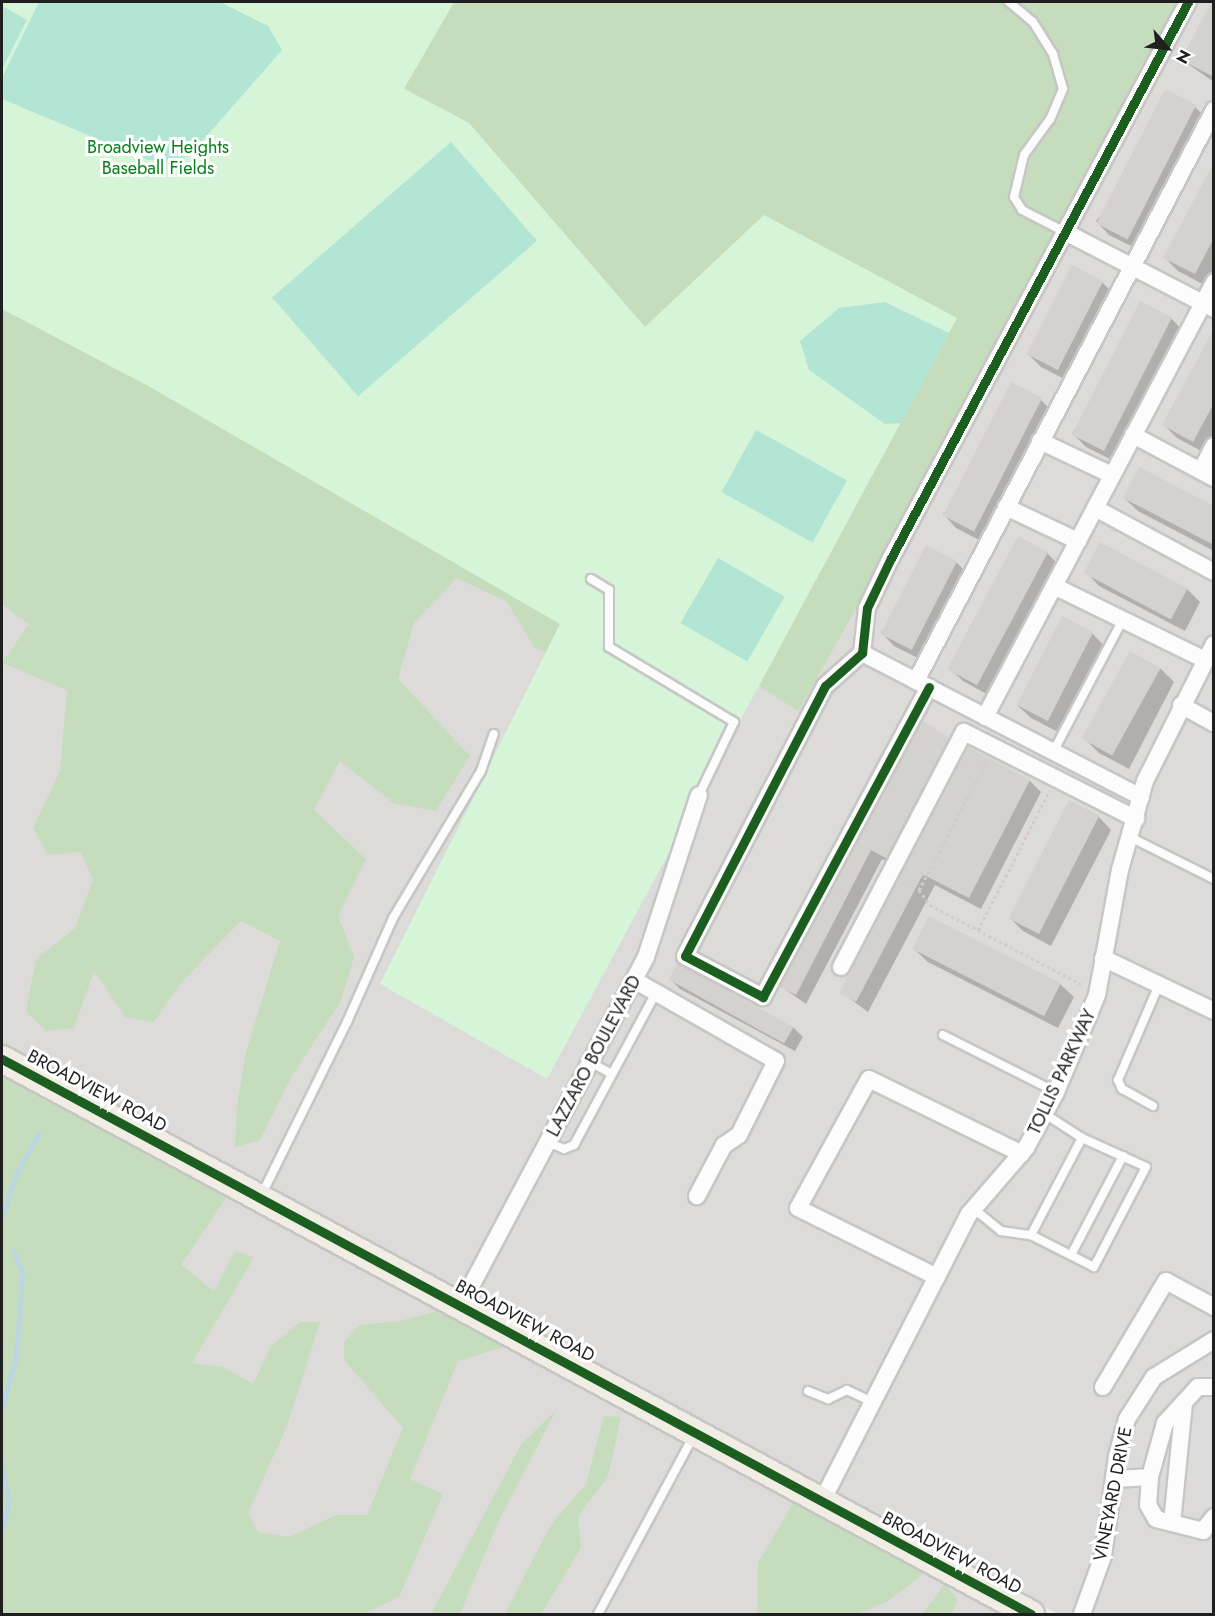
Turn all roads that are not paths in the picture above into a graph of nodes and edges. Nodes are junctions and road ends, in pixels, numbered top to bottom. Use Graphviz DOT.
graph roads {
  1 [pos="1009,2"];
  2 [pos="1188,2"];
  3 [pos="1214,110"];
  4 [pos="1065,232"];
  5 [pos="1132,266"];
  6 [pos="1214,282"];
  7 [pos="1208,306"];
  8 [pos="1133,435"];
  9 [pos="1040,441"];
  10 [pos="1214,446"];
  11 [pos="1207,474"];
  12 [pos="1112,475"];
  13 [pos="1006,507"];
  14 [pos="1095,508"];
  15 [pos="1078,541"];
  16 [pos="1214,572"];
  17 [pos="591,579"];
  18 [pos="1054,586"];
  19 [pos="1123,620"];
  20 [pos="1214,644"];
  21 [pos="862,653"];
  22 [pos="1205,660"];
  23 [pos="923,684"];
  24 [pos="1181,705"];
  25 [pos="985,717"];
  26 [pos="1214,723"];
  27 [pos="494,734"];
  28 [pos="1053,752"];
  29 [pos="699,795"];
  30 [pos="1141,797"];
  31 [pos="1136,819"];
  32 [pos="1130,837"];
  33 [pos="1214,879"];
  34 [pos="1103,958"];
  35 [pos="841,967"];
  36 [pos="634,980"];
  37 [pos="1159,985"];
  38 [pos="656,993"];
  39 [pos="1214,1011"];
  40 [pos="943,1035"];
  41 [pos="2,1059"];
  42 [pos="590,1062"];
  43 [pos="612,1074"];
  44 [pos="1056,1092"];
  45 [pos="1153,1106"];
  46 [pos="1045,1114"];
  47 [pos="1082,1138"];
  48 [pos="548,1142"];
  49 [pos="1022,1154"];
  50 [pos="1123,1156"];
  51 [pos="697,1197"];
  52 [pos="260,1198"];
  53 [pos="974,1209"];
  54 [pos="1031,1235"];
  55 [pos="1071,1255"];
  56 [pos="937,1277"];
  57 [pos="461,1305"];
  58 [pos="1214,1307"];
  59 [pos="1214,1340"];
  60 [pos="1103,1387"];
  61 [pos="1214,1387"];
  62 [pos="808,1391"];
  63 [pos="873,1402"];
  64 [pos="1184,1403"];
  65 [pos="695,1432"];
  66 [pos="1150,1477"];
  67 [pos="1114,1479"];
  68 [pos="822,1501"];
  69 [pos="1214,1517"];
  70 [pos="1172,1523"];
  71 [pos="598,1614"];
  72 [pos="1031,1614"];
  73 [pos="1082,1614"];
  1 -- 4 [label="lane"];
  2 -- 4 [label="street"];
  3 -- 5 [label="street"];
  4 -- 5 [label="street"];
  4 -- 21 [label="street"];
  5 -- 7 [label="street"];
  5 -- 9 [label="street"];
  6 -- 7 [label="street"];
  7 -- 8 [label="street"];
  8 -- 11 [label="street"];
  8 -- 12 [label="street"];
  9 -- 12 [label="street"];
  9 -- 13 [label="street"];
  10 -- 11 [label="street"];
  12 -- 14 [label="street"];
  13 -- 15 [label="street"];
  13 -- 23 [label="street"];
  14 -- 15 [label="street"];
  14 -- 16 [label="street"];
  15 -- 18 [label="street"];
  17 -- 29 [label="lane"];
  18 -- 19 [label="street"];
  18 -- 25 [label="street"];
  19 -- 22 [label="street"];
  19 -- 28 [label="lane"];
  20 -- 22 [label="street, TOLLIS PARKWAY"];
  21 -- 23 [label="street"];
  21 -- 23 [label="street"];
  22 -- 24 [label="street, TOLLIS PARKWAY"];
  23 -- 25 [label="street"];
  24 -- 26 [label="street"];
  24 -- 30 [label="street, TOLLIS PARKWAY"];
  25 -- 28 [label="street"];
  27 -- 52 [label="lane"];
  28 -- 30 [label="street"];
  29 -- 36 [label="street, LAZZARO BOULEVARD"];
  30 -- 31 [label="street, TOLLIS PARKWAY"];
  31 -- 32 [label="street, TOLLIS PARKWAY"];
  31 -- 35 [label="street"];
  32 -- 33 [label="lane"];
  32 -- 34 [label="street, TOLLIS PARKWAY"];
  34 -- 37 [label="street"];
  34 -- 44 [label="street, TOLLIS PARKWAY"];
  36 -- 38 [label="street"];
  36 -- 42 [label="street, LAZZARO BOULEVARD"];
  37 -- 39 [label="street"];
  37 -- 45 [label="lane"];
  38 -- 43 [label="lane"];
  38 -- 51 [label="street"];
  40 -- 44 [label="lane"];
  41 -- 52 [label="main road, BROADVIEW ROAD"];
  42 -- 43 [label="lane"];
  42 -- 48 [label="street, LAZZARO BOULEVARD"];
  43 -- 48 [label="lane"];
  44 -- 46 [label="street, TOLLIS PARKWAY"];
  46 -- 47 [label="lane"];
  46 -- 49 [label="street, TOLLIS PARKWAY"];
  47 -- 50 [label="lane"];
  47 -- 54 [label="lane"];
  48 -- 57 [label="street, LAZZARO BOULEVARD"];
  49 -- 53 [label="street, TOLLIS PARKWAY"];
  49 -- 56 [label="street"];
  50 -- 55 [label="lane"];
  50 -- 55 [label="lane"];
  52 -- 57 [label="main road, BROADVIEW ROAD"];
  53 -- 54 [label="lane"];
  53 -- 56 [label="street, TOLLIS PARKWAY"];
  54 -- 55 [label="lane"];
  56 -- 63 [label="street, TOLLIS PARKWAY"];
  57 -- 65 [label="main road, BROADVIEW ROAD"];
  58 -- 60 [label="street"];
  59 -- 67 [label="street, VINEYARD DRIVE"];
  61 -- 64 [label="street"];
  62 -- 63 [label="lane"];
  63 -- 68 [label="street, TOLLIS PARKWAY"];
  64 -- 66 [label="street"];
  64 -- 70 [label="street"];
  65 -- 68 [label="main road, BROADVIEW ROAD"];
  65 -- 71 [label="lane"];
  66 -- 67 [label="street"];
  66 -- 70 [label="street"];
  67 -- 73 [label="street, VINEYARD DRIVE"];
  68 -- 72 [label="main road, BROADVIEW ROAD"];
  69 -- 70 [label="street"];
}
